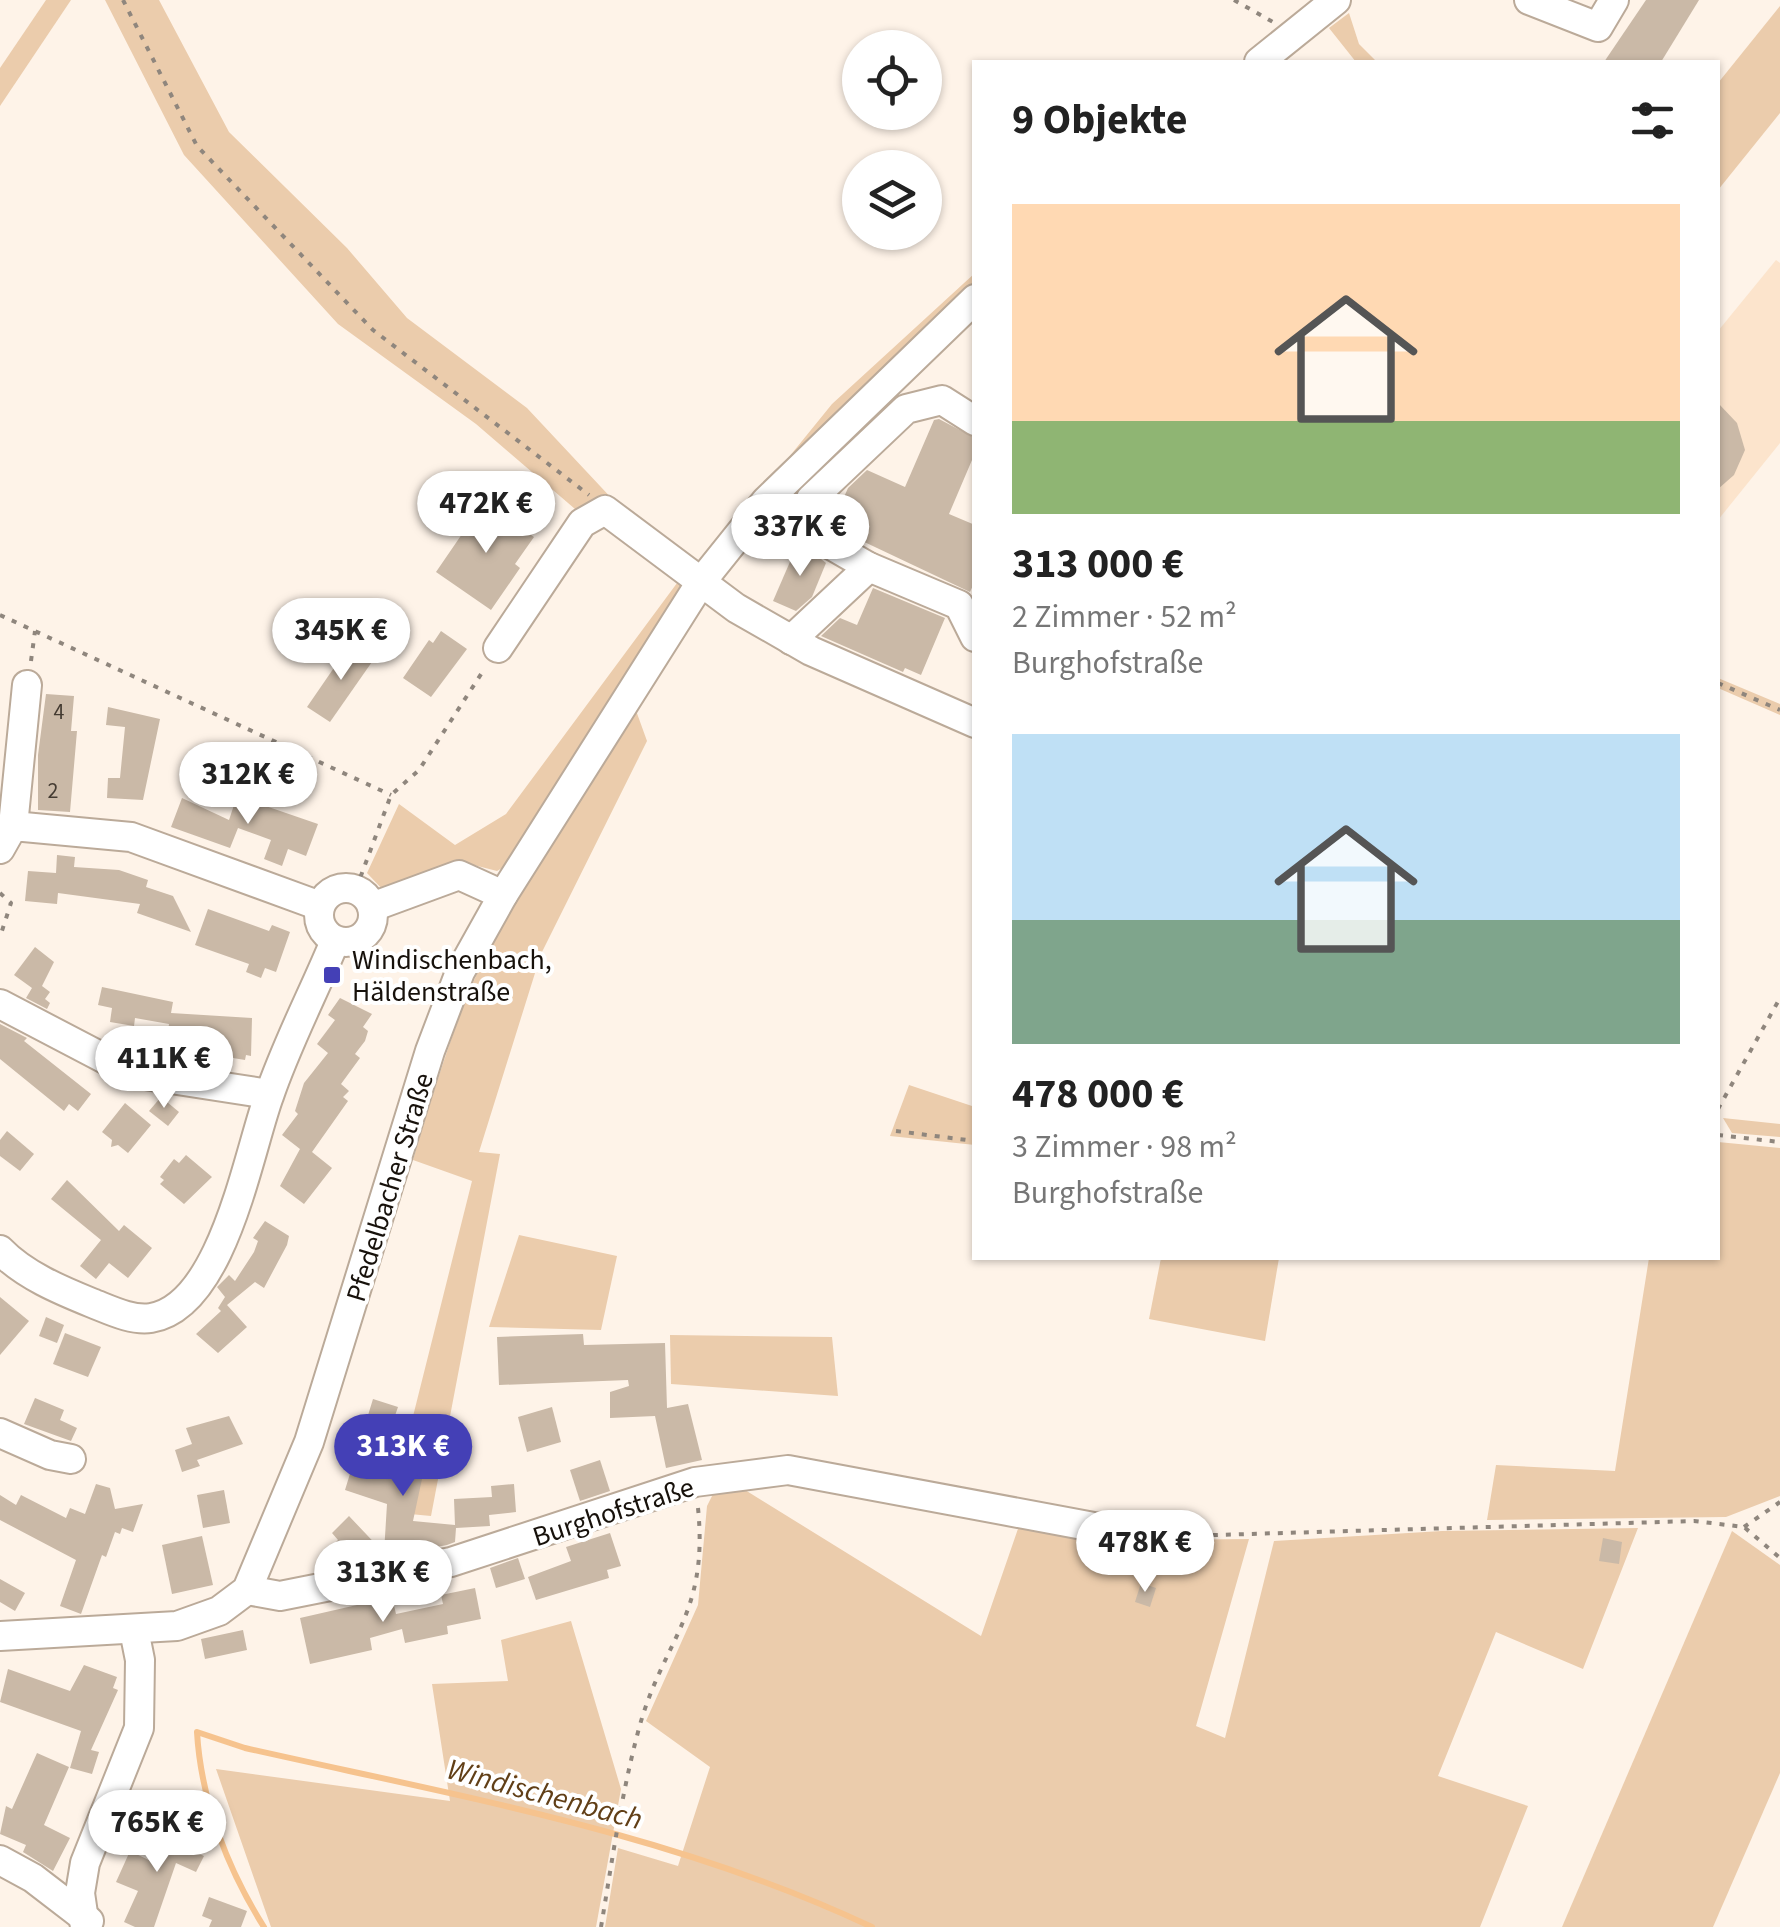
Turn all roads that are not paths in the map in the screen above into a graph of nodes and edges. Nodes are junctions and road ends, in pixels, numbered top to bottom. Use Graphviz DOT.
graph roads {
  1 [pos="1336,0"];
  2 [pos="1529,0"];
  3 [pos="1614,0"];
  4 [pos="1262,60"];
  5 [pos="972,302"];
  6 [pos="972,418"];
  7 [pos="870,567"];
  8 [pos="701,582"];
  9 [pos="972,631"];
  10 [pos="791,640"];
  11 [pos="498,648"];
  12 [pos="28,685"];
  13 [pos="972,722"];
  14 [pos="6,838"];
  15 [pos="502,895"];
  16 [pos="364,898"];
  17 [pos="320,906"];
  18 [pos="336,941"];
  19 [pos="0,1004"];
  20 [pos="269,1094"];
  21 [pos="0,1250"];
  22 [pos="0,1433"];
  23 [pos="71,1459"];
  24 [pos="1099,1528"];
  25 [pos="247,1590"];
  26 [pos="134,1630"];
  27 [pos="0,1636"];
  28 [pos="0,1860"];
  29 [pos="90,1925"];
  1 -- 4 [label="street"];
  2 -- 3 [label="street"];
  5 -- 8 [label="street, Pfedelbacher Straße"];
  6 -- 7 [label="street"];
  7 -- 9 [label="street"];
  7 -- 10 [label="street"];
  8 -- 10 [label="street"];
  8 -- 11 [label="street"];
  8 -- 15 [label="street, Pfedelbacher Straße"];
  10 -- 13 [label="street"];
  12 -- 14 [label="street"];
  14 -- 17 [label="street"];
  15 -- 16 [label="street"];
  15 -- 25 [label="street, Pfedelbacher Straße"];
  16 -- 17 [label="street"];
  16 -- 18 [label="street"];
  17 -- 18 [label="street"];
  18 -- 20 [label="street"];
  19 -- 20 [label="street"];
  20 -- 21 [label="street"];
  22 -- 23 [label="street"];
  24 -- 25 [label="street, Burghofstraße"];
  25 -- 26 [label="street"];
  26 -- 27 [label="street"];
  26 -- 29 [label="street"];
  28 -- 29 [label="street"];
}
